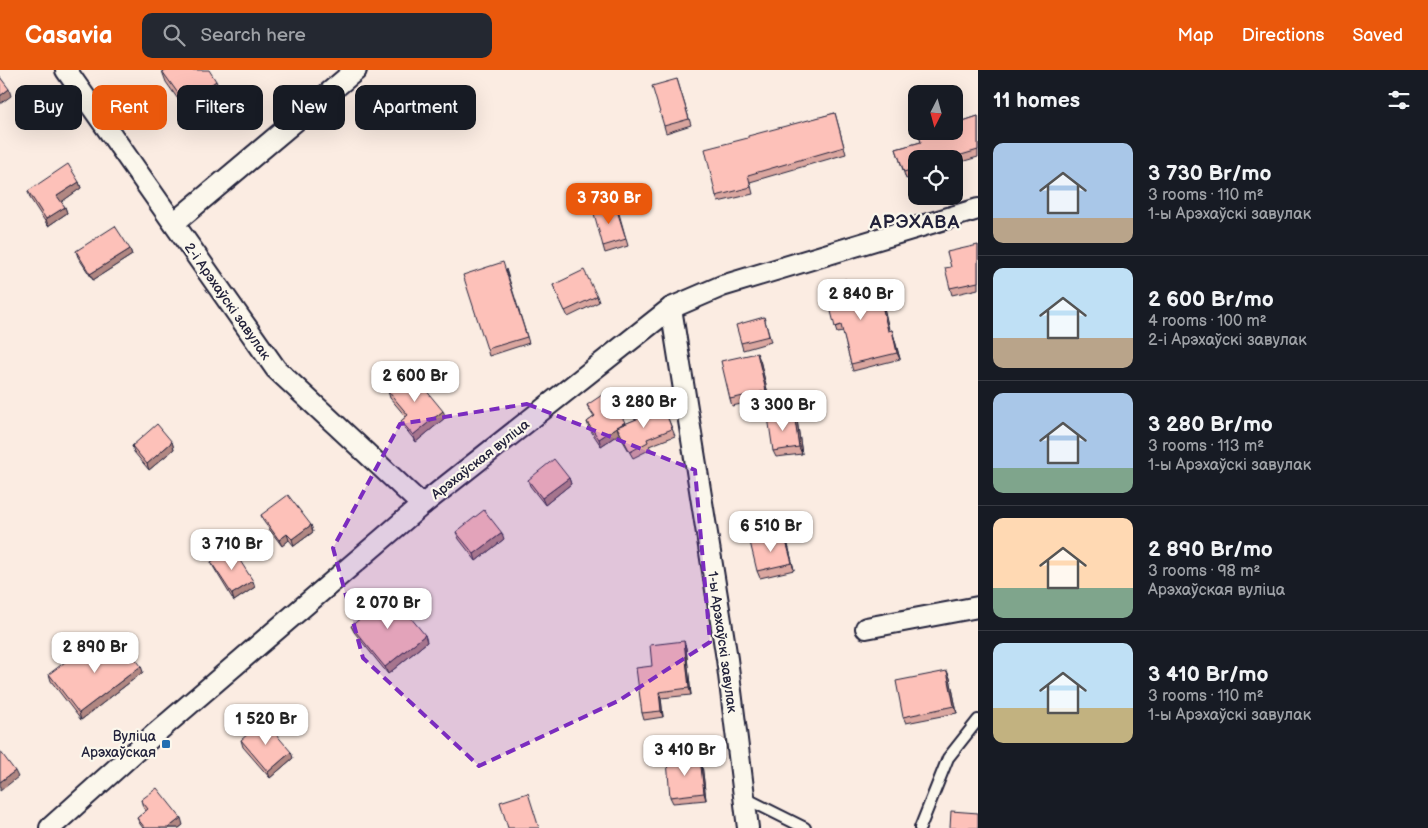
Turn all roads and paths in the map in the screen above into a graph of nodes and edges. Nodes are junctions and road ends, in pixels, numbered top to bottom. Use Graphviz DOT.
graph roads {
  1 [pos="66,70"];
  2 [pos="356,70"];
  3 [pos="978,209"];
  4 [pos="174,223"];
  5 [pos="671,308"];
  6 [pos="422,505"];
  7 [pos="978,607"];
  8 [pos="866,628"];
  9 [pos="978,720"];
  10 [pos="745,798"];
  11 [pos="50,828"];
  12 [pos="748,828"];
  13 [pos="805,828"];
  14 [pos="920,828"];
  1 -- 4 [label="street, 2-і Арэхаўскі завулак"];
  2 -- 4 [label="street"];
  3 -- 5 [label="street, Арэхаўская вуліца"];
  4 -- 6 [label="street, 2-і Арэхаўскі завулак"];
  5 -- 6 [label="street, Арэхаўская вуліца"];
  5 -- 10 [label="street, 1-ы Арэхаўскі завулак"];
  6 -- 11 [label="street, Арэхаўская вуліца"];
  7 -- 8 [label="street"];
  9 -- 14 [label="lane"];
  10 -- 12 [label="street, 1-ы Арэхаўскі завулак"];
  10 -- 13 [label="lane"];
}
